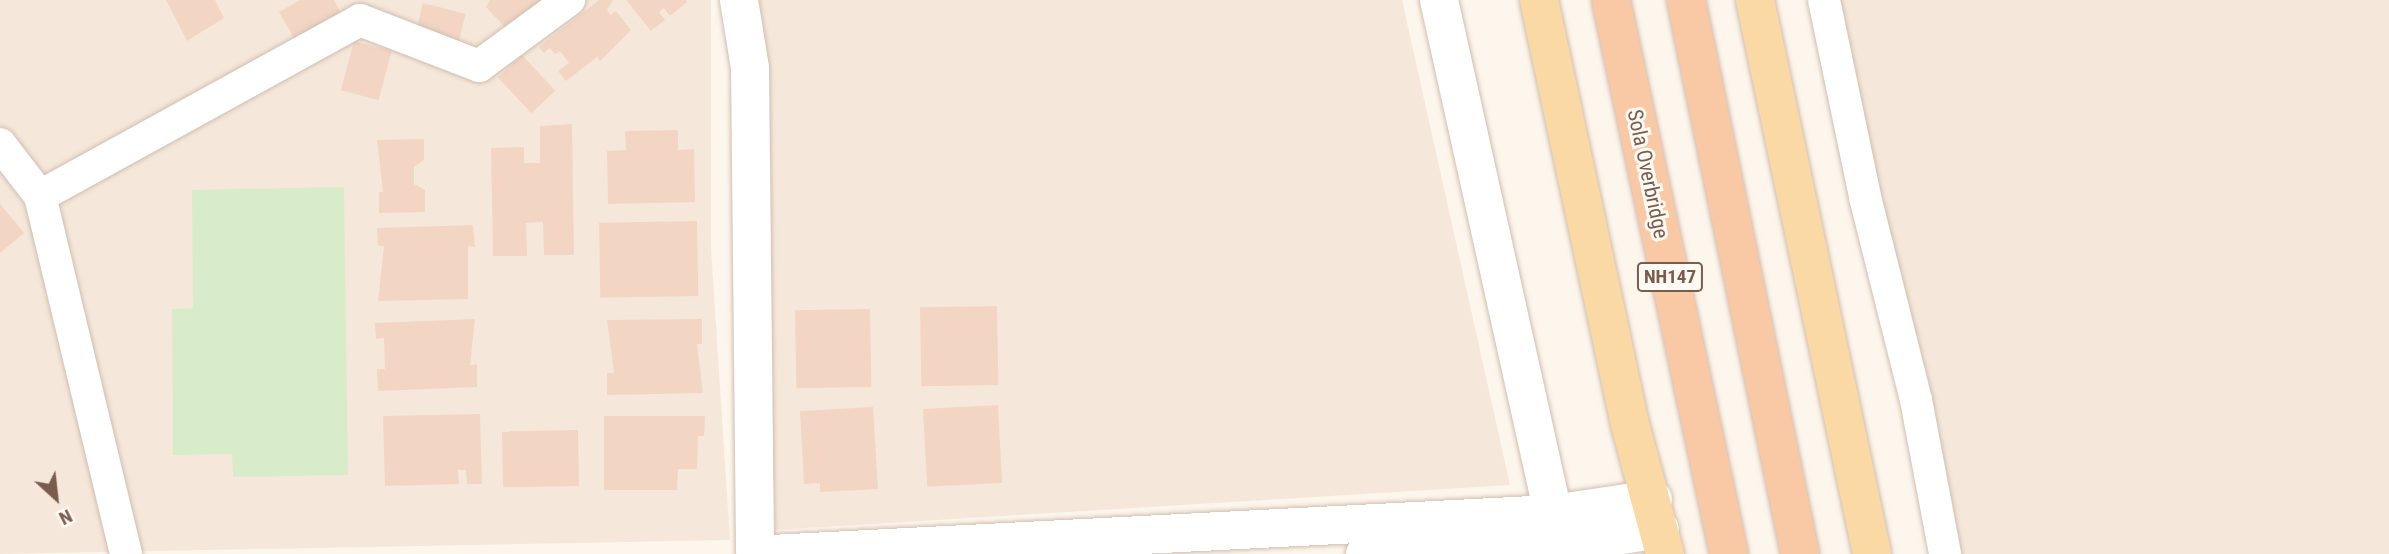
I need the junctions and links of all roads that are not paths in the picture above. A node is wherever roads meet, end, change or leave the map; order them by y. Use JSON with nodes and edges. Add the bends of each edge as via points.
{"nodes":[{"id":1,"x":569,"y":0,"type":"edge"},
{"id":2,"x":739,"y":0,"type":"edge"},
{"id":3,"x":1439,"y":0,"type":"edge"},
{"id":4,"x":1539,"y":0,"type":"edge"},
{"id":5,"x":1611,"y":0,"type":"edge"},
{"id":6,"x":1686,"y":0,"type":"edge"},
{"id":7,"x":1755,"y":0,"type":"edge"},
{"id":8,"x":1824,"y":0,"type":"edge"},
{"id":9,"x":361,"y":10,"type":"edge"},
{"id":10,"x":0,"y":144,"type":"edge"},
{"id":11,"x":40,"y":196,"type":"junction"},
{"id":12,"x":1659,"y":527,"type":"edge"},
{"id":13,"x":1558,"y":538,"type":"edge"},
{"id":14,"x":126,"y":554,"type":"edge"},
{"id":15,"x":755,"y":554,"type":"edge"},
{"id":16,"x":771,"y":554,"type":"edge"},
{"id":17,"x":1364,"y":554,"type":"edge"},
{"id":18,"x":1729,"y":554,"type":"edge"},
{"id":19,"x":1800,"y":554,"type":"edge"},
{"id":20,"x":1872,"y":554,"type":"edge"},
{"id":21,"x":1945,"y":554,"type":"edge"}],
"edges":[{"from":1,"to":9,"type":"street","via":[[479,66]]},
{"from":2,"to":15,"type":"street","via":[[750,68]]},
{"from":3,"to":13,"type":"street"},
{"from":4,"to":12,"type":"main road","via":[[1631,428]]},
{"from":5,"to":18,"type":"highway","name":"Sola Overbridge","number":"NH147"},
{"from":6,"to":19,"type":"highway"},
{"from":7,"to":20,"type":"main road"},
{"from":8,"to":21,"type":"street","via":[[1865,197],[1916,400]]},
{"from":9,"to":11,"type":"street"},
{"from":10,"to":11,"type":"street"},
{"from":11,"to":14,"type":"street"},
{"from":12,"to":13,"type":"street"},
{"from":13,"to":16,"type":"street"},
{"from":13,"to":17,"type":"street"}]}
